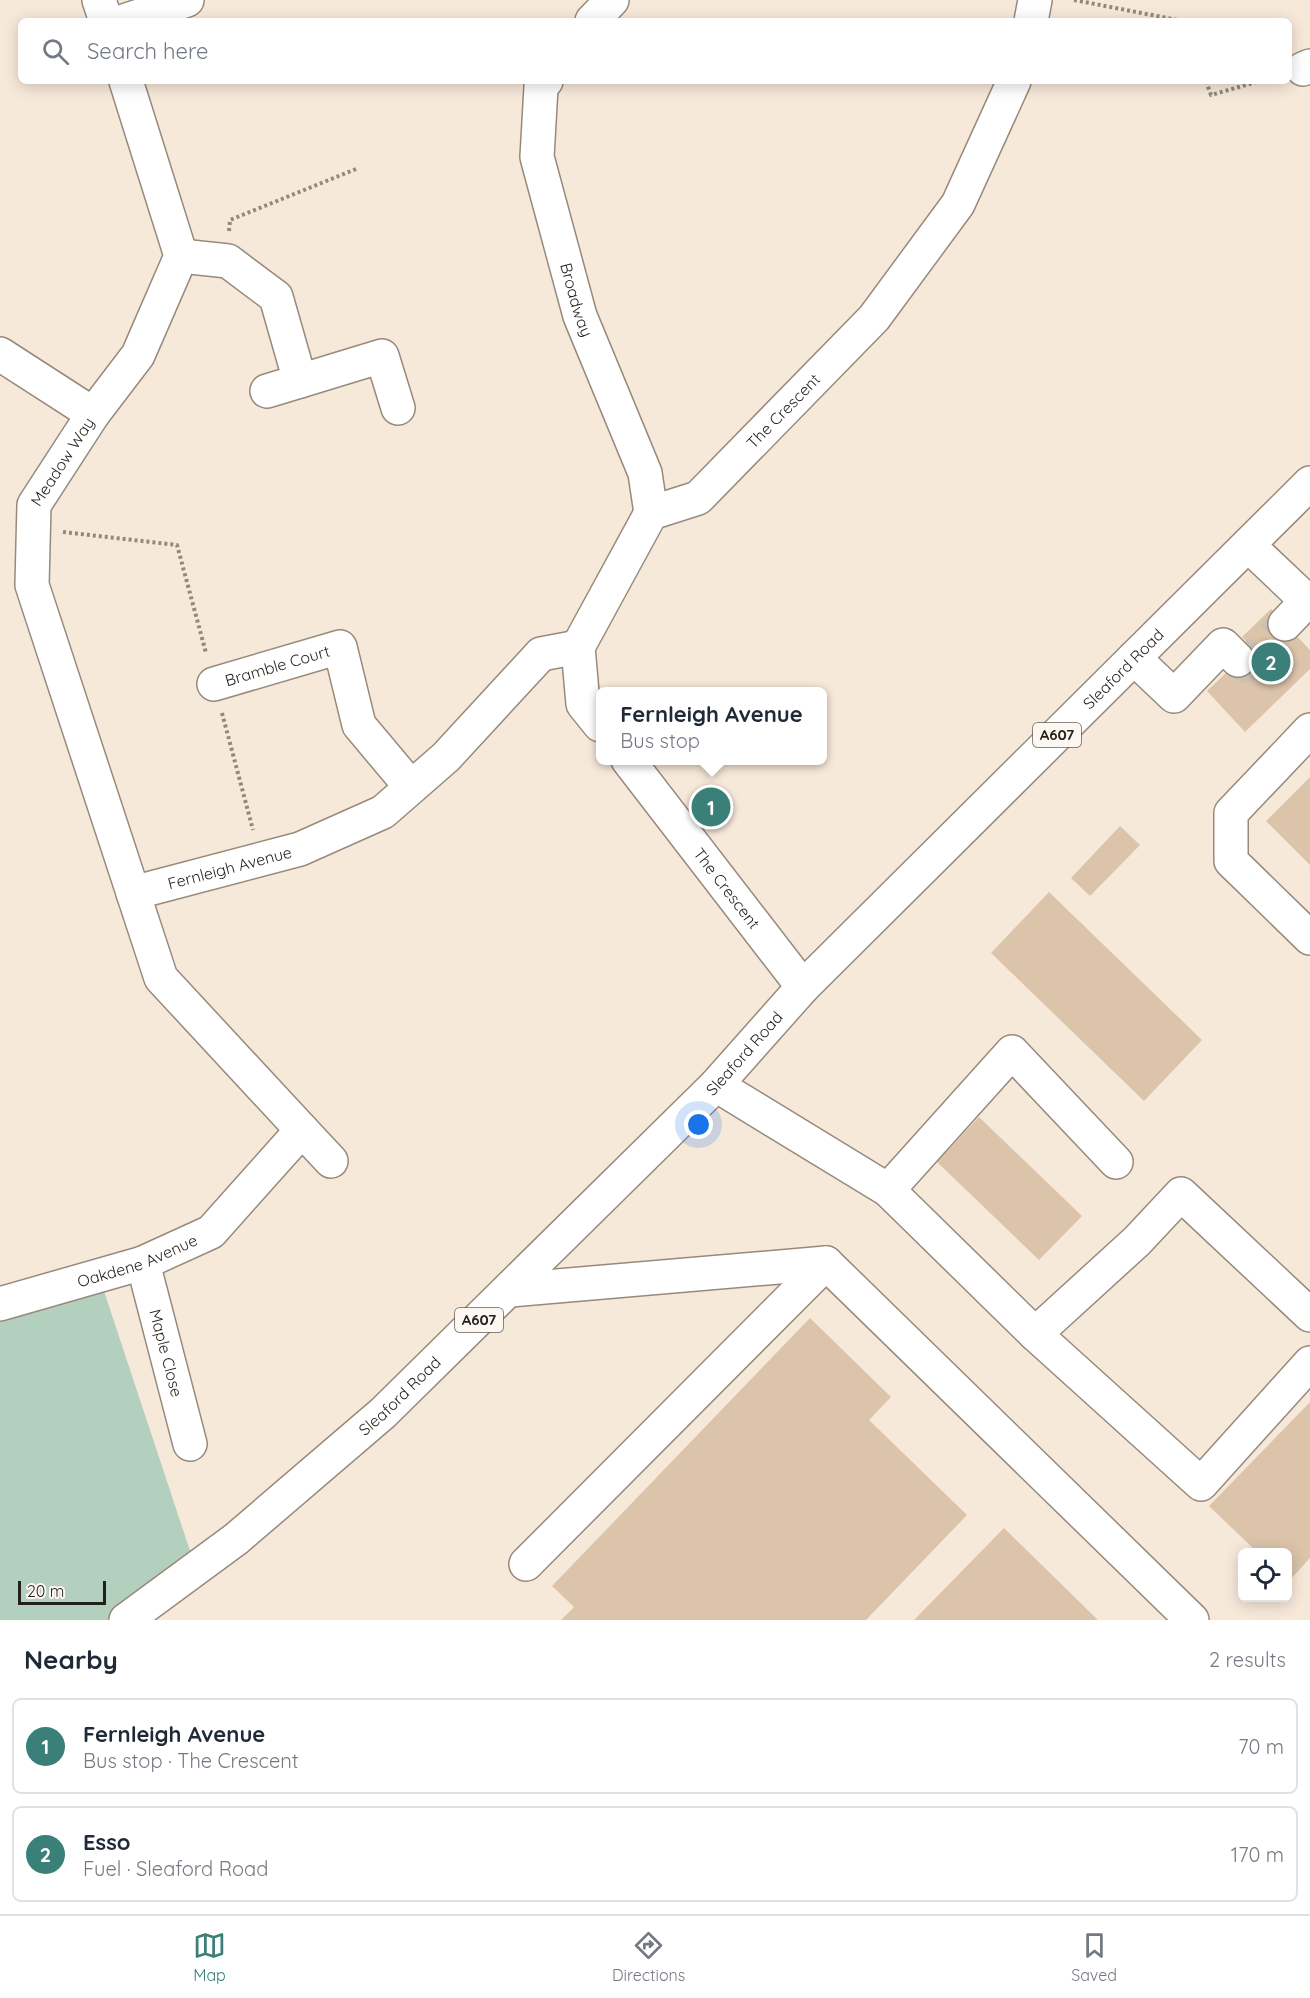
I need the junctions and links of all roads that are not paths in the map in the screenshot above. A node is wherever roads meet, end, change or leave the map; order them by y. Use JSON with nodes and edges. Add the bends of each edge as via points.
{"nodes":[{"id":1,"x":99,"y":0,"type":"edge"},
{"id":2,"x":187,"y":0,"type":"edge"},
{"id":3,"x":612,"y":0,"type":"edge"},
{"id":4,"x":1035,"y":0,"type":"edge"},
{"id":5,"x":105,"y":18,"type":"edge"},
{"id":6,"x":132,"y":18,"type":"edge"},
{"id":7,"x":595,"y":18,"type":"edge"},
{"id":8,"x":1032,"y":18,"type":"edge"},
{"id":9,"x":127,"y":84,"type":"edge"},
{"id":10,"x":544,"y":84,"type":"edge"},
{"id":11,"x":1013,"y":84,"type":"edge"},
{"id":12,"x":181,"y":256,"type":"junction"},
{"id":13,"x":0,"y":354,"type":"edge"},
{"id":14,"x":300,"y":381,"type":"junction"},
{"id":15,"x":267,"y":390,"type":"dead end"},
{"id":16,"x":399,"y":408,"type":"dead end"},
{"id":17,"x":93,"y":414,"type":"junction"},
{"id":18,"x":1309,"y":484,"type":"edge"},
{"id":19,"x":651,"y":513,"type":"junction"},
{"id":20,"x":1248,"y":545,"type":"junction"},
{"id":21,"x":1285,"y":624,"type":"tunnel mouth"},
{"id":22,"x":578,"y":647,"type":"junction"},
{"id":23,"x":1134,"y":658,"type":"junction"},
{"id":24,"x":1238,"y":660,"type":"dead end"},
{"id":25,"x":214,"y":684,"type":"road end"},
{"id":26,"x":596,"y":720,"type":"edge"},
{"id":27,"x":1310,"y":730,"type":"edge"},
{"id":28,"x":632,"y":765,"type":"edge"},
{"id":29,"x":411,"y":787,"type":"junction"},
{"id":30,"x":133,"y":893,"type":"junction"},
{"id":31,"x":1310,"y":938,"type":"edge"},
{"id":32,"x":803,"y":987,"type":"junction"},
{"id":33,"x":716,"y":1085,"type":"junction"},
{"id":34,"x":302,"y":1130,"type":"junction"},
{"id":35,"x":331,"y":1161,"type":"dead end"},
{"id":36,"x":1116,"y":1162,"type":"dead end"},
{"id":37,"x":888,"y":1190,"type":"junction"},
{"id":38,"x":143,"y":1263,"type":"junction"},
{"id":39,"x":826,"y":1263,"type":"junction"},
{"id":40,"x":510,"y":1290,"type":"junction"},
{"id":41,"x":0,"y":1304,"type":"edge"},
{"id":42,"x":1310,"y":1315,"type":"edge"},
{"id":43,"x":1035,"y":1334,"type":"junction"},
{"id":44,"x":1310,"y":1363,"type":"edge"},
{"id":45,"x":190,"y":1443,"type":"dead end"},
{"id":46,"x":526,"y":1564,"type":"dead end"},
{"id":47,"x":126,"y":1620,"type":"edge"},
{"id":48,"x":1192,"y":1620,"type":"edge"}],
"edges":[{"from":1,"to":5,"type":"street"},
{"from":2,"to":6,"type":"street"},
{"from":3,"to":7,"type":"street"},
{"from":4,"to":8,"type":"street"},
{"from":9,"to":12,"type":"street"},
{"from":10,"to":19,"type":"street","name":"Broadway","via":[[537,157],[579,316],[645,473]]},
{"from":11,"to":19,"type":"street","name":"The Crescent","via":[[958,204],[874,318],[698,498]]},
{"from":12,"to":14,"type":"street","via":[[228,261],[276,297]]},
{"from":12,"to":17,"type":"street","name":"Meadow Way","via":[[138,355]]},
{"from":13,"to":17,"type":"street"},
{"from":14,"to":15,"type":"street"},
{"from":14,"to":16,"type":"street","via":[[382,356]]},
{"from":17,"to":30,"type":"street","name":"Meadow Way","via":[[34,505],[32,585]]},
{"from":18,"to":20,"type":"street","name":"Sleaford Road","number":"A607"},
{"from":19,"to":22,"type":"street"},
{"from":20,"to":21,"type":"street","via":[[1306,601]]},
{"from":20,"to":23,"type":"street","name":"Sleaford Road","number":"A607"},
{"from":22,"to":26,"type":"street","via":[[584,704]]},
{"from":22,"to":29,"type":"street","name":"Fernleigh Avenue","via":[[541,654],[446,757]]},
{"from":23,"to":24,"type":"street","via":[[1174,696],[1223,645]]},
{"from":23,"to":32,"type":"street","name":"Sleaford Road","number":"A607"},
{"from":25,"to":29,"type":"street","name":"Bramble Court","via":[[349,637],[359,724]]},
{"from":27,"to":31,"type":"street","via":[[1231,813],[1231,861]]},
{"from":28,"to":32,"type":"street","name":"The Crescent"},
{"from":29,"to":30,"type":"street","name":"Fernleigh Avenue","via":[[383,812],[300,849]]},
{"from":30,"to":34,"type":"street","via":[[161,978]]},
{"from":32,"to":33,"type":"street","name":"Sleaford Road","number":"A607"},
{"from":33,"to":37,"type":"street"},
{"from":33,"to":40,"type":"street","name":"Sleaford Road","number":"A607"},
{"from":34,"to":35,"type":"street"},
{"from":34,"to":38,"type":"street","name":"Oakdene Avenue","via":[[211,1232]]},
{"from":36,"to":37,"type":"street","via":[[1012,1052]]},
{"from":37,"to":43,"type":"street"},
{"from":38,"to":41,"type":"street","name":"Oakdene Avenue"},
{"from":38,"to":45,"type":"street","name":"Maple Close"},
{"from":39,"to":40,"type":"street"},
{"from":39,"to":46,"type":"street"},
{"from":39,"to":48,"type":"street"},
{"from":40,"to":47,"type":"street","name":"Sleaford Road","number":"A607","via":[[383,1413],[262,1517]]},
{"from":42,"to":43,"type":"street","via":[[1181,1194],[1137,1241]]},
{"from":43,"to":44,"type":"street","via":[[1201,1484]]}]}
